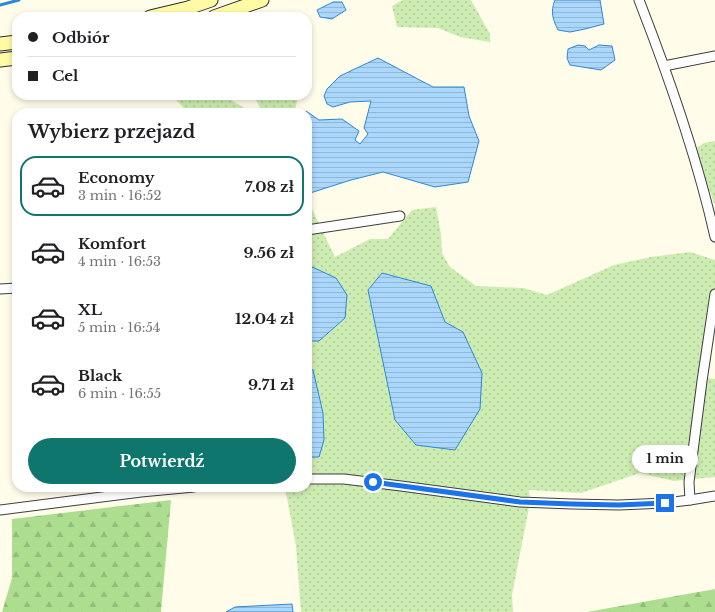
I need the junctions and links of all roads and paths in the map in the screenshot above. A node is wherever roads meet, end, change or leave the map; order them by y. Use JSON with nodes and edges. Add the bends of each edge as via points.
{"nodes":[{"id":1,"x":211,"y":0,"type":"edge"},
{"id":2,"x":262,"y":0,"type":"edge"},
{"id":3,"x":639,"y":0,"type":"edge"},
{"id":4,"x":171,"y":12,"type":"edge"},
{"id":5,"x":228,"y":12,"type":"edge"},
{"id":6,"x":12,"y":43,"type":"edge"},
{"id":7,"x":0,"y":44,"type":"edge"},
{"id":8,"x":715,"y":56,"type":"edge"},
{"id":9,"x":12,"y":59,"type":"edge"},
{"id":10,"x":0,"y":60,"type":"edge"},
{"id":11,"x":664,"y":66,"type":"junction"},
{"id":12,"x":400,"y":216,"type":"dead end"},
{"id":13,"x":312,"y":229,"type":"edge"},
{"id":14,"x":715,"y":237,"type":"edge"},
{"id":15,"x":12,"y":288,"type":"edge"},
{"id":16,"x":0,"y":289,"type":"edge"},
{"id":17,"x":715,"y":294,"type":"edge"},
{"id":18,"x":312,"y":479,"type":"edge"},
{"id":19,"x":142,"y":492,"type":"edge"},
{"id":20,"x":715,"y":496,"type":"edge"},
{"id":21,"x":690,"y":500,"type":"junction"},
{"id":22,"x":0,"y":510,"type":"edge"}],
"edges":[{"from":1,"to":4,"type":"main road"},
{"from":2,"to":5,"type":"main road"},
{"from":3,"to":11,"type":"street"},
{"from":6,"to":7,"type":"main road"},
{"from":8,"to":11,"type":"street"},
{"from":9,"to":10,"type":"main road"},
{"from":11,"to":14,"type":"street","via":[[707,201]]},
{"from":12,"to":13,"type":"street"},
{"from":15,"to":16,"type":"street"},
{"from":17,"to":21,"type":"street","via":[[689,482]]},
{"from":18,"to":21,"type":"street","via":[[344,479],[525,502],[619,505]]},
{"from":19,"to":22,"type":"street"},
{"from":20,"to":21,"type":"street"}]}
